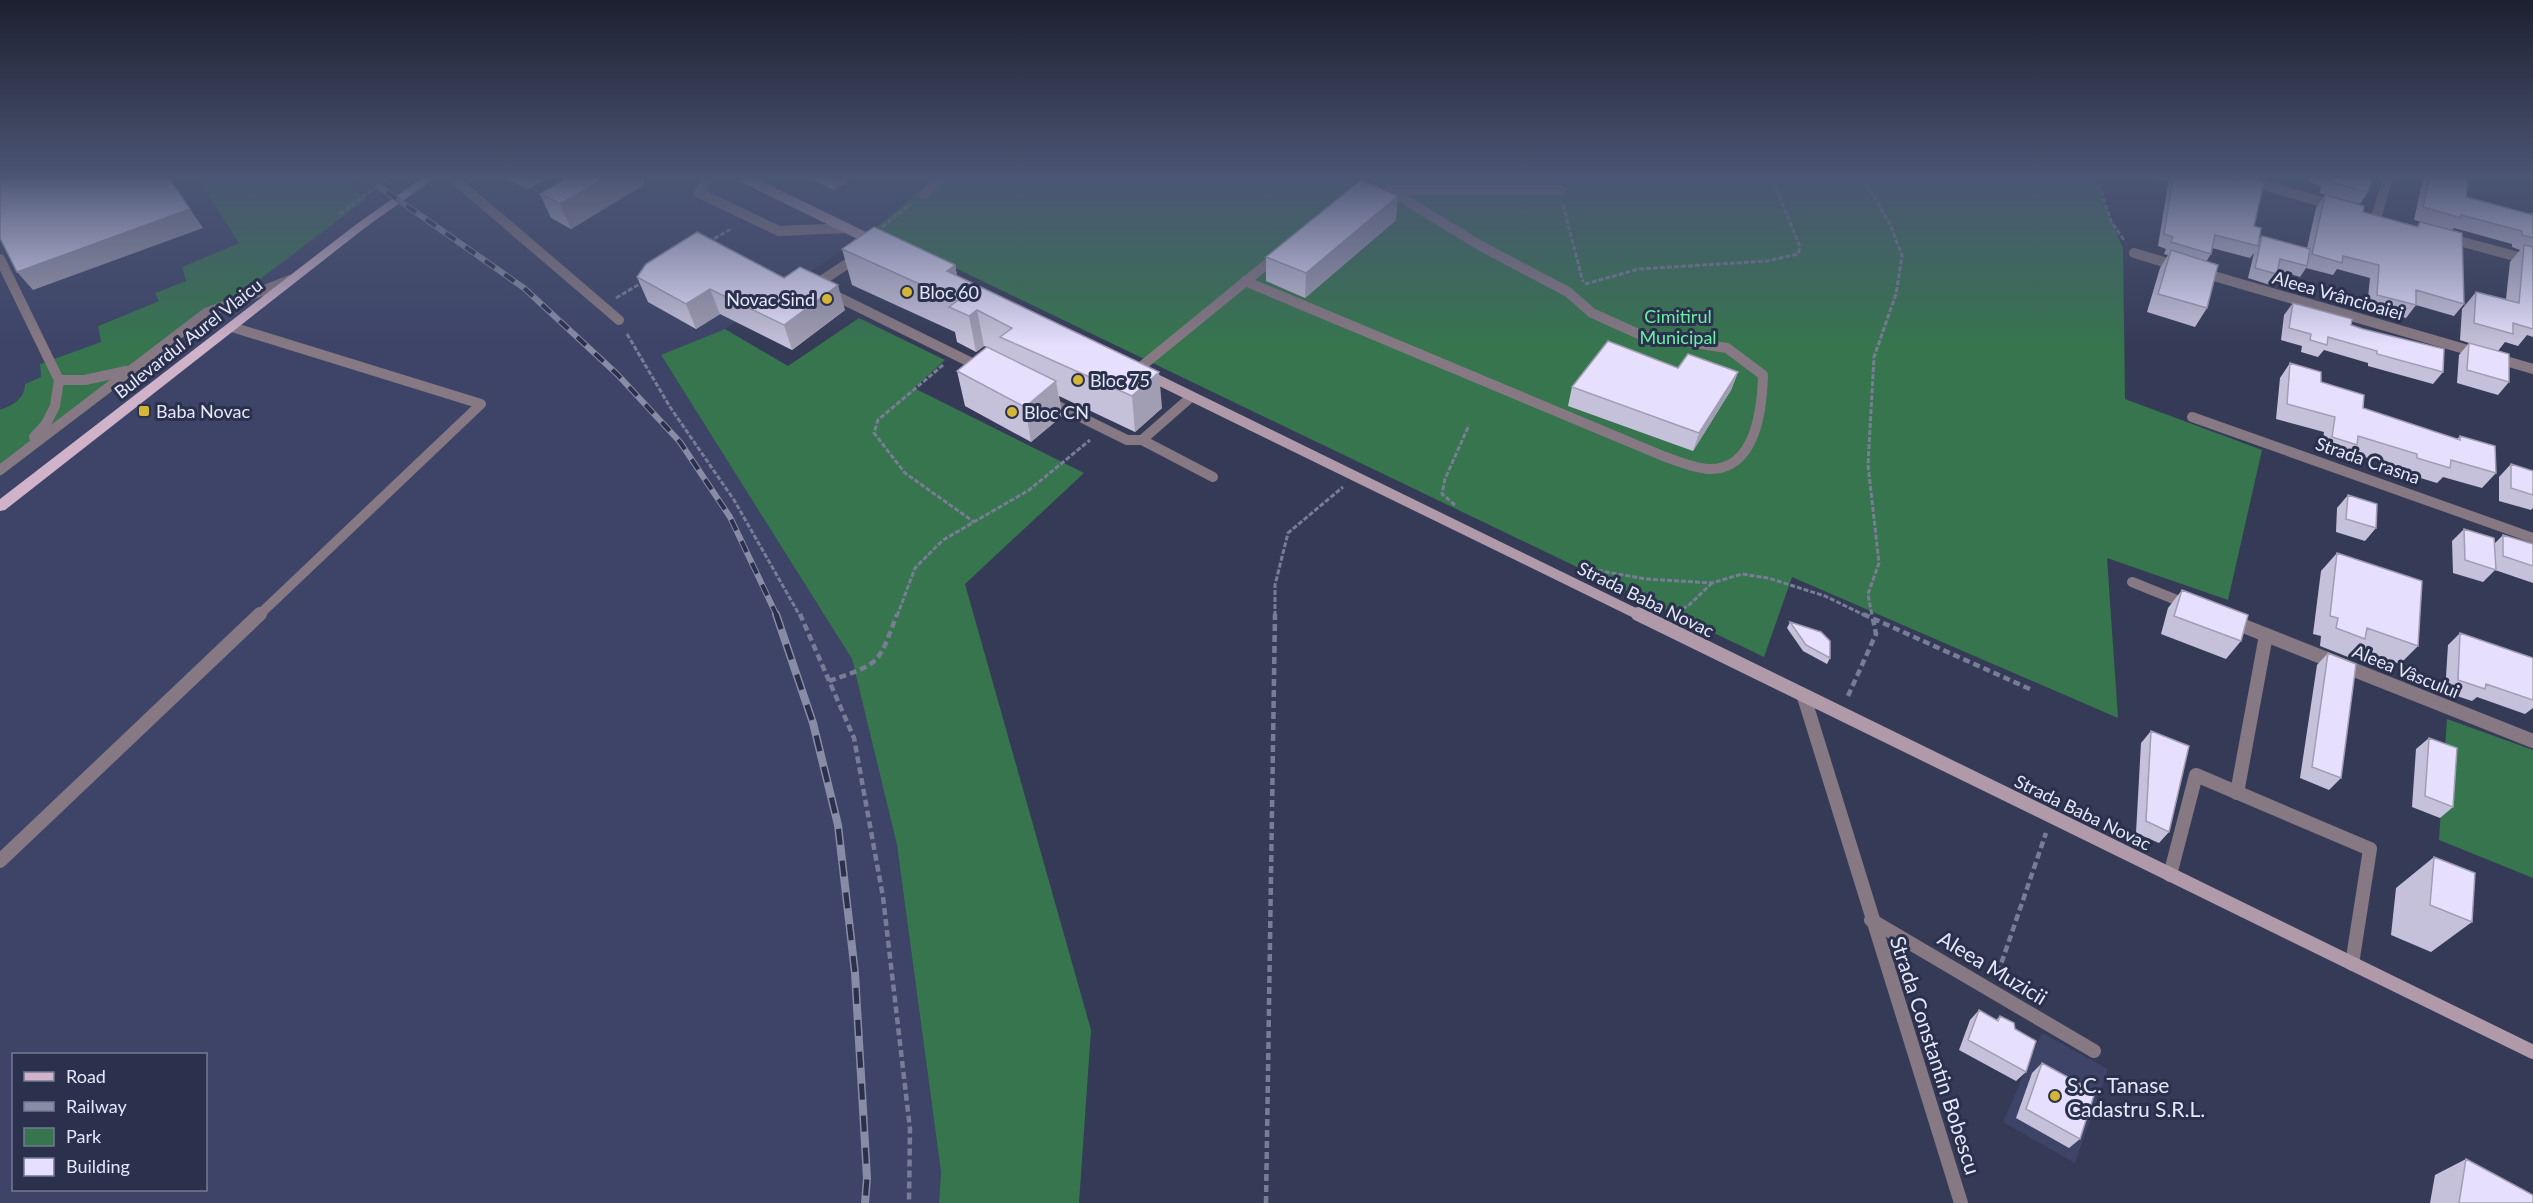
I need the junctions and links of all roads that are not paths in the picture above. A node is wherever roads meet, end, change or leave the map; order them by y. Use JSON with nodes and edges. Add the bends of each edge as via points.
{"nodes":[{"id":1,"x":352,"y":234,"type":"edge"},
{"id":2,"x":518,"y":234,"type":"edge"},
{"id":3,"x":860,"y":234,"type":"edge"},
{"id":4,"x":1463,"y":234,"type":"edge"},
{"id":5,"x":2436,"y":234,"type":"edge"},
{"id":6,"x":878,"y":243,"type":"joint"},
{"id":7,"x":1288,"y":247,"type":"edge"},
{"id":8,"x":2134,"y":253,"type":"road end"},
{"id":9,"x":0,"y":260,"type":"edge"},
{"id":10,"x":2533,"y":261,"type":"edge"},
{"id":11,"x":294,"y":279,"type":"junction"},
{"id":12,"x":1245,"y":281,"type":"junction"},
{"id":13,"x":619,"y":320,"type":"road end"},
{"id":14,"x":232,"y":327,"type":"junction"},
{"id":15,"x":1132,"y":367,"type":"joint"},
{"id":16,"x":133,"y":369,"type":"junction"},
{"id":17,"x":2533,"y":369,"type":"edge"},
{"id":18,"x":996,"y":375,"type":"edge"},
{"id":19,"x":59,"y":380,"type":"junction"},
{"id":20,"x":1039,"y":397,"type":"edge"},
{"id":21,"x":1191,"y":397,"type":"junction"},
{"id":22,"x":2192,"y":417,"type":"dead end"},
{"id":23,"x":1142,"y":440,"type":"junction"},
{"id":24,"x":13,"y":460,"type":"junction"},
{"id":25,"x":0,"y":470,"type":"edge"},
{"id":26,"x":1213,"y":477,"type":"dead end"},
{"id":27,"x":0,"y":506,"type":"edge"},
{"id":28,"x":2533,"y":537,"type":"edge"},
{"id":29,"x":2132,"y":582,"type":"dead end"},
{"id":30,"x":2199,"y":609,"type":"edge"},
{"id":31,"x":2221,"y":618,"type":"edge"},
{"id":32,"x":2266,"y":635,"type":"junction"},
{"id":33,"x":1803,"y":697,"type":"junction"},
{"id":34,"x":2533,"y":741,"type":"edge"},
{"id":35,"x":2237,"y":793,"type":"junction"},
{"id":36,"x":0,"y":861,"type":"edge"},
{"id":37,"x":2170,"y":875,"type":"junction"},
{"id":38,"x":1871,"y":920,"type":"junction"},
{"id":39,"x":2352,"y":964,"type":"junction"},
{"id":40,"x":2094,"y":1051,"type":"dead end"},
{"id":41,"x":2533,"y":1052,"type":"edge"},
{"id":42,"x":1961,"y":1203,"type":"edge"}],
"edges":[{"from":1,"to":11,"type":"main road","name":"Bulevardul Aurel Vlaicu"},
{"from":2,"to":13,"type":"street"},
{"from":3,"to":6,"type":"main road"},
{"from":4,"to":12,"type":"street","via":[[1568,292],[1592,313],[1641,335],[1727,348],[1753,365],[1763,375],[1763,397],[1757,427],[1743,453],[1722,467],[1706,468],[1663,456]]},
{"from":5,"to":10,"type":"street"},
{"from":6,"to":18,"type":"street","via":[[811,283]]},
{"from":7,"to":12,"type":"street"},
{"from":8,"to":17,"type":"street","name":"Aleea Vrâncioaiei"},
{"from":9,"to":19,"type":"street"},
{"from":11,"to":14,"type":"main road","name":"Bulevardul Aurel Vlaicu"},
{"from":11,"to":16,"type":"street","via":[[206,313]]},
{"from":12,"to":15,"type":"street"},
{"from":14,"to":27,"type":"main road","name":"Bulevardul Aurel Vlaicu"},
{"from":14,"to":36,"type":"street","via":[[481,404]]},
{"from":15,"to":21,"type":"main road","name":"Strada Baba Novac"},
{"from":16,"to":19,"type":"street","via":[[86,380]]},
{"from":16,"to":24,"type":"street"},
{"from":19,"to":24,"type":"street","via":[[55,406],[46,424]]},
{"from":20,"to":23,"type":"street","via":[[1127,440]]},
{"from":21,"to":23,"type":"street"},
{"from":21,"to":33,"type":"main road","name":"Strada Baba Novac"},
{"from":22,"to":28,"type":"street","name":"Strada Crasna"},
{"from":23,"to":26,"type":"street"},
{"from":24,"to":25,"type":"street"},
{"from":29,"to":30,"type":"street"},
{"from":31,"to":32,"type":"street","name":"Aleea Vâscului"},
{"from":32,"to":34,"type":"street","name":"Aleea Vâscului"},
{"from":32,"to":35,"type":"street"},
{"from":33,"to":37,"type":"main road","name":"Strada Baba Novac"},
{"from":33,"to":38,"type":"street","name":"Strada Constantin Bobescu"},
{"from":35,"to":37,"type":"street","via":[[2196,775]]},
{"from":35,"to":39,"type":"street","via":[[2370,849]]},
{"from":37,"to":39,"type":"main road","name":"Strada Baba Novac"},
{"from":38,"to":40,"type":"street","name":"Aleea Muzicii"},
{"from":38,"to":42,"type":"street","name":"Strada Constantin Bobescu"},
{"from":39,"to":41,"type":"main road","name":"Strada Baba Novac"}]}
